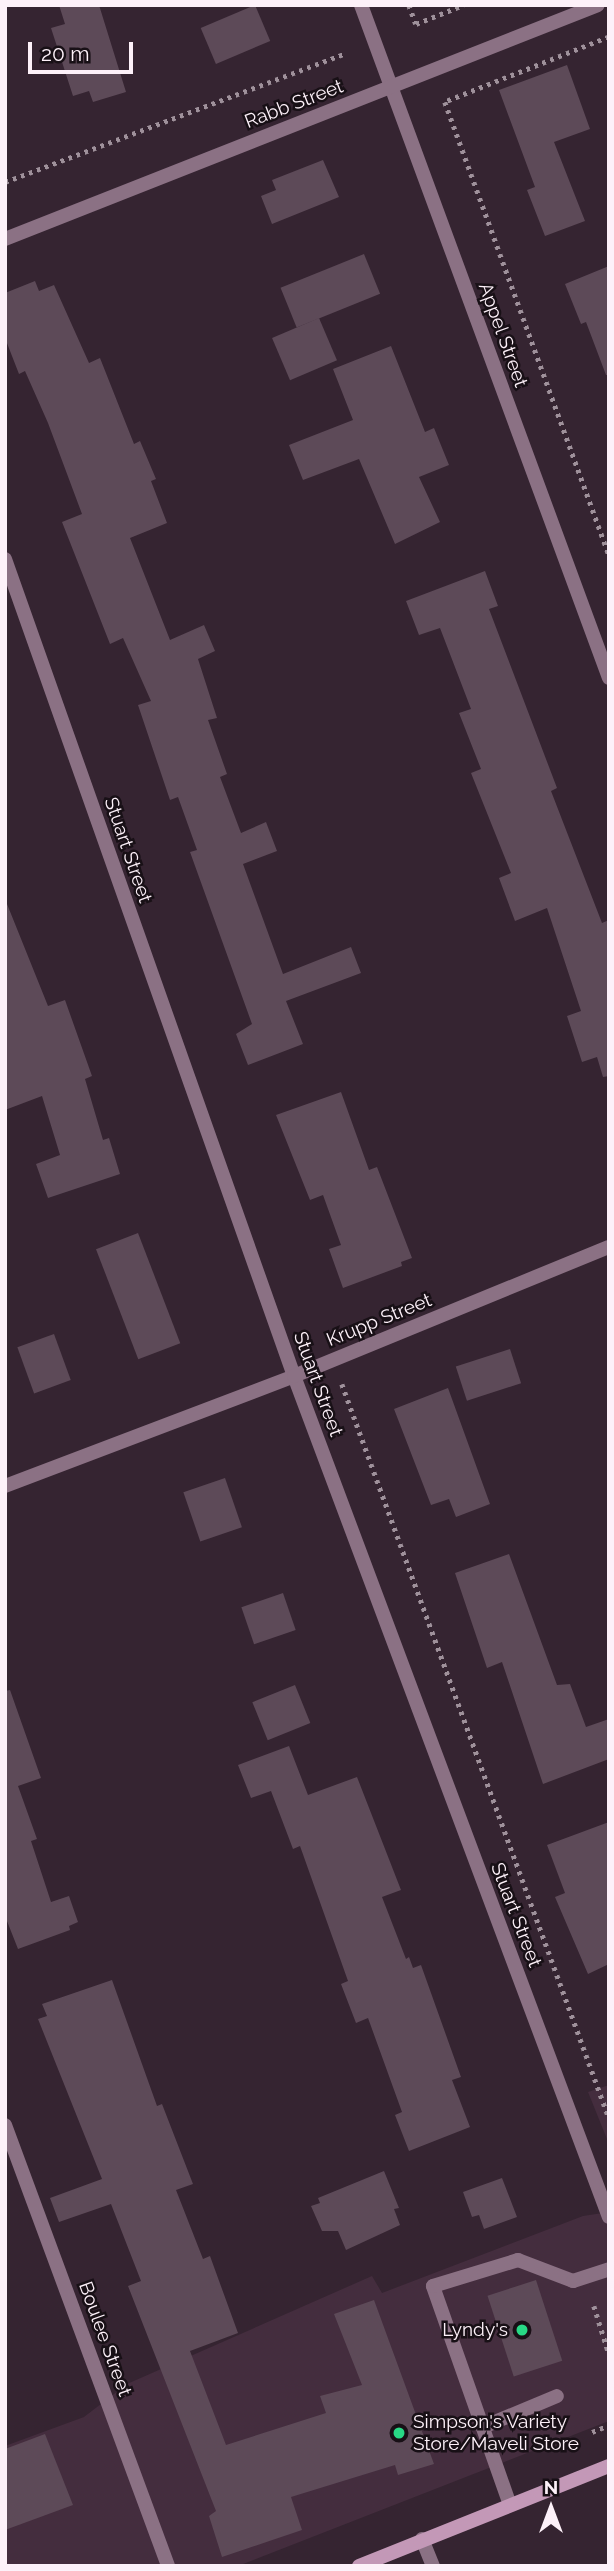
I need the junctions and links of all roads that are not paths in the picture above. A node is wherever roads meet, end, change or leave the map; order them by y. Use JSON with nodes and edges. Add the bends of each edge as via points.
{"nodes":[{"id":1,"x":361,"y":5,"type":"edge"},
{"id":2,"x":598,"y":5,"type":"edge"},
{"id":3,"x":391,"y":86,"type":"junction"},
{"id":4,"x":5,"y":239,"type":"edge"},
{"id":5,"x":5,"y":559,"type":"edge"},
{"id":6,"x":609,"y":678,"type":"edge"},
{"id":7,"x":609,"y":1247,"type":"edge"},
{"id":8,"x":294,"y":1376,"type":"junction"},
{"id":9,"x":5,"y":1486,"type":"edge"},
{"id":10,"x":5,"y":2125,"type":"edge"},
{"id":11,"x":609,"y":2217,"type":"edge"},
{"id":12,"x":609,"y":2269,"type":"edge"},
{"id":13,"x":557,"y":2396,"type":"dead end"},
{"id":14,"x":483,"y":2427,"type":"junction"},
{"id":15,"x":609,"y":2466,"type":"edge"},
{"id":16,"x":510,"y":2505,"type":"junction"},
{"id":17,"x":422,"y":2539,"type":"junction"},
{"id":18,"x":168,"y":2566,"type":"edge"},
{"id":19,"x":359,"y":2566,"type":"edge"},
{"id":20,"x":433,"y":2566,"type":"edge"}],
"edges":[{"from":1,"to":3,"type":"street","name":"Appel Street"},
{"from":2,"to":3,"type":"street","name":"Rabb Street"},
{"from":3,"to":4,"type":"street","name":"Rabb Street"},
{"from":3,"to":6,"type":"street","name":"Appel Street"},
{"from":5,"to":8,"type":"street","name":"Stuart Street"},
{"from":7,"to":8,"type":"street","name":"Krupp Street"},
{"from":8,"to":9,"type":"street","name":"Krupp Street"},
{"from":8,"to":11,"type":"street","name":"Stuart Street"},
{"from":10,"to":18,"type":"street","name":"Boulee Street"},
{"from":12,"to":14,"type":"street","via":[[573,2281],[518,2260],[433,2286]]},
{"from":13,"to":14,"type":"street"},
{"from":14,"to":16,"type":"street"},
{"from":15,"to":16,"type":"main road"},
{"from":16,"to":17,"type":"main road"},
{"from":17,"to":19,"type":"main road"},
{"from":17,"to":20,"type":"street"}]}
